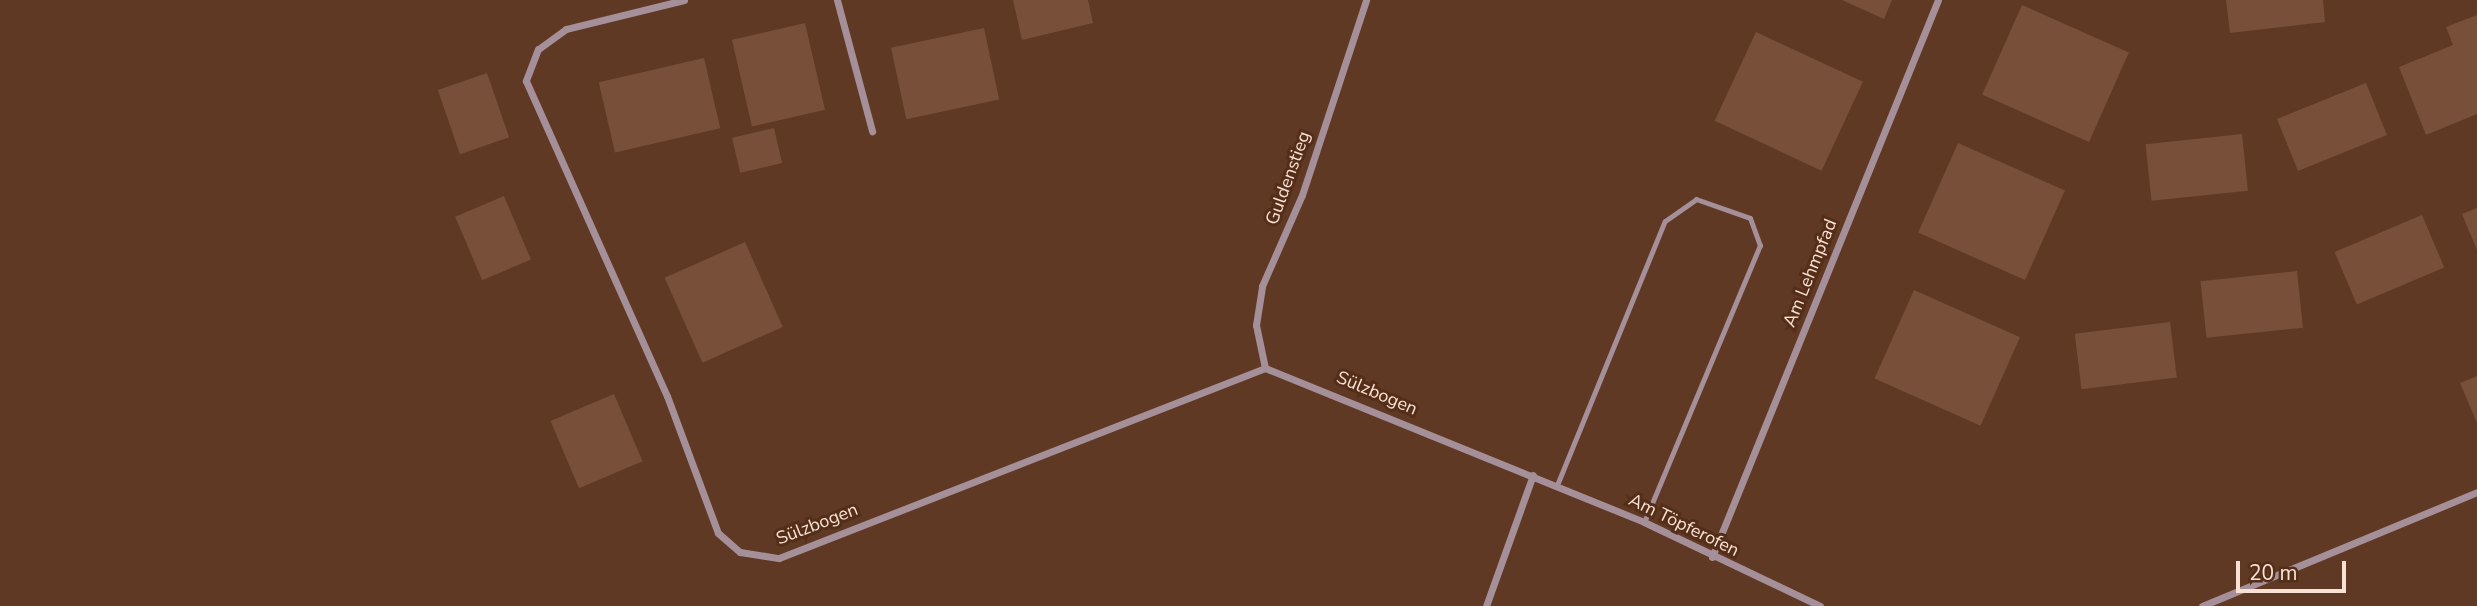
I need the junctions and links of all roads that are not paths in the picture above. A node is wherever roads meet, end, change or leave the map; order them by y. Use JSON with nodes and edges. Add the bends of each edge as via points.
{"nodes":[{"id":1,"x":684,"y":0,"type":"edge"},
{"id":2,"x":837,"y":0,"type":"edge"},
{"id":3,"x":1366,"y":0,"type":"edge"},
{"id":4,"x":1938,"y":0,"type":"edge"},
{"id":5,"x":872,"y":131,"type":"dead end"},
{"id":6,"x":1265,"y":368,"type":"junction"},
{"id":7,"x":1486,"y":456,"type":"joint"},
{"id":8,"x":1533,"y":475,"type":"junction"},
{"id":9,"x":1557,"y":485,"type":"junction"},
{"id":10,"x":2477,"y":492,"type":"edge"},
{"id":11,"x":1644,"y":522,"type":"junction"},
{"id":12,"x":1712,"y":557,"type":"junction"},
{"id":13,"x":1486,"y":606,"type":"edge"},
{"id":14,"x":1819,"y":606,"type":"edge"},
{"id":15,"x":2202,"y":606,"type":"edge"}],
"edges":[{"from":1,"to":6,"type":"street","name":"Sülzbogen","via":[[566,29],[538,49],[526,81],[667,396],[718,533],[740,552],[779,558]]},
{"from":2,"to":5,"type":"street"},
{"from":3,"to":6,"type":"street","name":"Guldenstieg","via":[[1302,195],[1262,286],[1255,325]]},
{"from":4,"to":12,"type":"street","name":"Am Lehmpfad"},
{"from":6,"to":7,"type":"street","name":"Sülzbogen"},
{"from":7,"to":8,"type":"street","name":"Am Töpferofen"},
{"from":8,"to":9,"type":"street","name":"Am Töpferofen"},
{"from":8,"to":13,"type":"street"},
{"from":9,"to":11,"type":"street","name":"Am Töpferofen"},
{"from":9,"to":11,"type":"lane","via":[[1665,221],[1696,199],[1750,218],[1760,245]]},
{"from":10,"to":15,"type":"street"},
{"from":11,"to":12,"type":"street","name":"Am Töpferofen"},
{"from":12,"to":14,"type":"street","name":"Am Töpferofen"}]}
